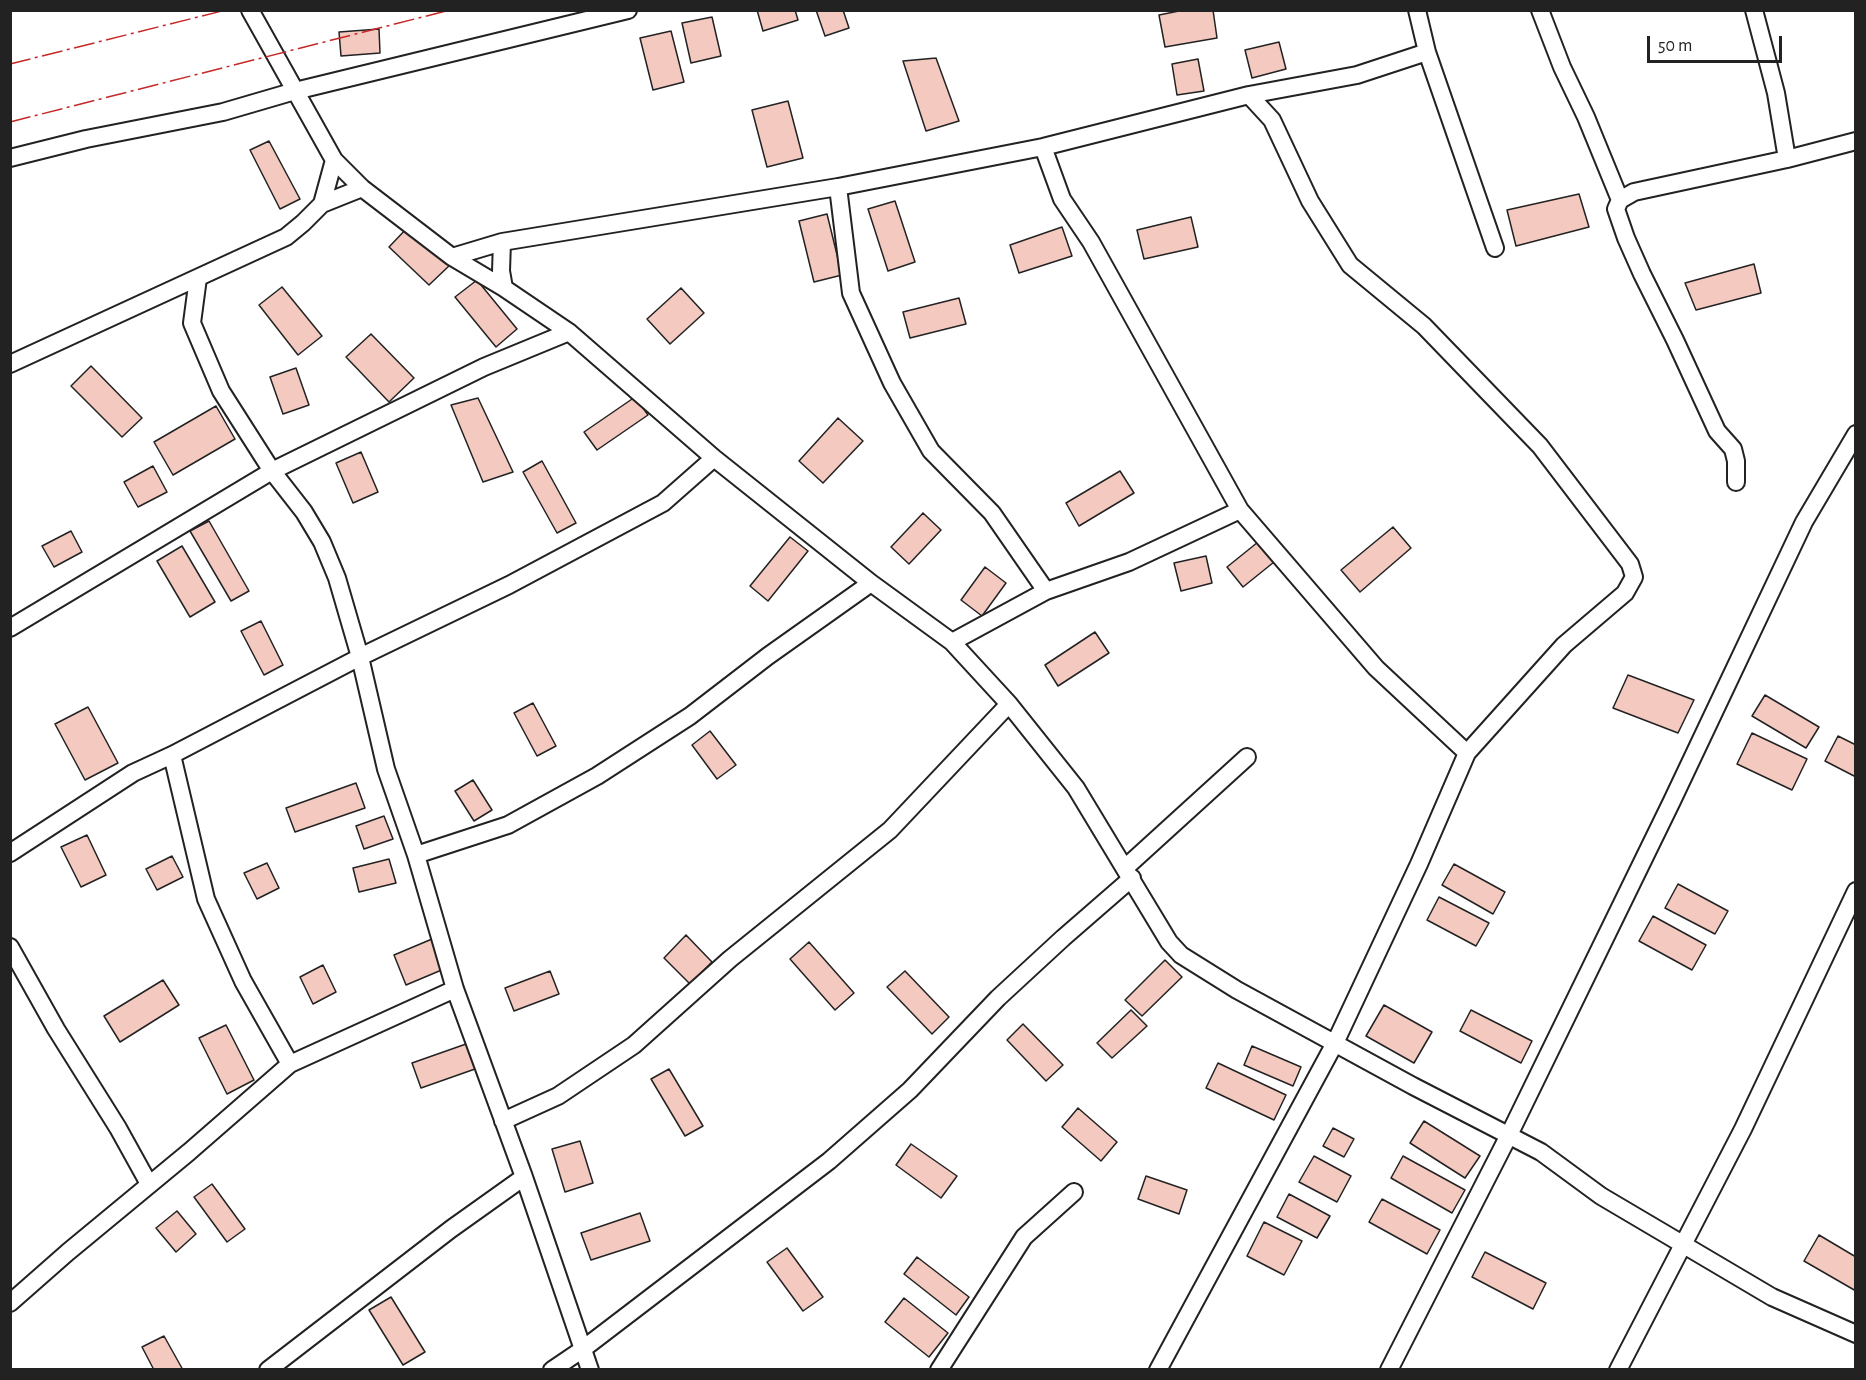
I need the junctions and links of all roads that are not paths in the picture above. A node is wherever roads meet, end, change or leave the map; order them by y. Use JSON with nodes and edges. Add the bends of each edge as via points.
{"nodes":[{"id":1,"x":628,"y":10,"type":"edge"},
{"id":2,"x":1416,"y":10,"type":"edge"},
{"id":3,"x":1540,"y":10,"type":"edge"},
{"id":4,"x":1754,"y":10,"type":"edge"},
{"id":5,"x":254,"y":12,"type":"edge"},
{"id":6,"x":1427,"y":52,"type":"junction"},
{"id":7,"x":295,"y":91,"type":"junction"},
{"id":8,"x":1278,"y":91,"type":"junction"},
{"id":9,"x":1249,"y":95,"type":"junction"},
{"id":10,"x":1272,"y":120,"type":"junction"},
{"id":11,"x":1856,"y":141,"type":"edge"},
{"id":12,"x":1043,"y":147,"type":"junction"},
{"id":13,"x":10,"y":158,"type":"edge"},
{"id":14,"x":1787,"y":159,"type":"junction"},
{"id":15,"x":334,"y":160,"type":"junction"},
{"id":16,"x":838,"y":187,"type":"junction"},
{"id":17,"x":362,"y":188,"type":"junction"},
{"id":18,"x":1620,"y":201,"type":"junction"},
{"id":19,"x":322,"y":204,"type":"junction"},
{"id":20,"x":502,"y":242,"type":"junction"},
{"id":21,"x":1495,"y":248,"type":"dead end"},
{"id":22,"x":452,"y":257,"type":"junction"},
{"id":23,"x":198,"y":278,"type":"junction"},
{"id":24,"x":504,"y":288,"type":"junction"},
{"id":25,"x":569,"y":332,"type":"junction"},
{"id":26,"x":10,"y":364,"type":"edge"},
{"id":27,"x":1856,"y":434,"type":"edge"},
{"id":28,"x":714,"y":458,"type":"junction"},
{"id":29,"x":272,"y":471,"type":"junction"},
{"id":30,"x":1736,"y":482,"type":"dead end"},
{"id":31,"x":1240,"y":510,"type":"junction"},
{"id":32,"x":872,"y":583,"type":"junction"},
{"id":33,"x":1046,"y":591,"type":"junction"},
{"id":34,"x":10,"y":628,"type":"edge"},
{"id":35,"x":952,"y":642,"type":"junction"},
{"id":36,"x":360,"y":657,"type":"junction"},
{"id":37,"x":1009,"y":704,"type":"junction"},
{"id":38,"x":1467,"y":753,"type":"junction"},
{"id":39,"x":172,"y":754,"type":"junction"},
{"id":40,"x":1247,"y":757,"type":"dead end"},
{"id":41,"x":10,"y":853,"type":"edge"},
{"id":42,"x":416,"y":855,"type":"junction"},
{"id":43,"x":1129,"y":873,"type":"junction"},
{"id":44,"x":1856,"y":891,"type":"edge"},
{"id":45,"x":10,"y":948,"type":"edge"},
{"id":46,"x":455,"y":988,"type":"junction"},
{"id":47,"x":1335,"y":1043,"type":"junction"},
{"id":48,"x":291,"y":1064,"type":"junction"},
{"id":49,"x":503,"y":1120,"type":"junction"},
{"id":50,"x":1509,"y":1135,"type":"junction"},
{"id":51,"x":524,"y":1177,"type":"junction"},
{"id":52,"x":149,"y":1184,"type":"junction"},
{"id":53,"x":1074,"y":1192,"type":"dead end"},
{"id":54,"x":1683,"y":1245,"type":"junction"},
{"id":55,"x":10,"y":1303,"type":"edge"},
{"id":56,"x":1856,"y":1334,"type":"edge"},
{"id":57,"x":583,"y":1349,"type":"junction"},
{"id":58,"x":268,"y":1370,"type":"edge"},
{"id":59,"x":552,"y":1370,"type":"edge"},
{"id":60,"x":590,"y":1370,"type":"edge"},
{"id":61,"x":939,"y":1370,"type":"edge"},
{"id":62,"x":1158,"y":1370,"type":"edge"},
{"id":63,"x":1389,"y":1370,"type":"edge"},
{"id":64,"x":1618,"y":1370,"type":"edge"}],
"edges":[{"from":1,"to":7,"type":"street"},
{"from":2,"to":6,"type":"street"},
{"from":3,"to":18,"type":"street"},
{"from":4,"to":14,"type":"street","via":[[1776,93]]},
{"from":5,"to":7,"type":"street"},
{"from":6,"to":8,"type":"street","via":[[1357,75]]},
{"from":6,"to":21,"type":"street"},
{"from":7,"to":13,"type":"street","via":[[223,112]]},
{"from":7,"to":15,"type":"street"},
{"from":8,"to":9,"type":"street"},
{"from":8,"to":10,"type":"street"},
{"from":9,"to":10,"type":"street"},
{"from":9,"to":12,"type":"street"},
{"from":10,"to":38,"type":"street","via":[[1310,201],[1350,265],[1424,326],[1540,446],[1630,564],[1634,578],[1625,593],[1564,645]]},
{"from":11,"to":14,"type":"street"},
{"from":12,"to":16,"type":"street"},
{"from":12,"to":31,"type":"street","via":[[1062,199],[1091,242]]},
{"from":14,"to":18,"type":"street","via":[[1634,192]]},
{"from":15,"to":17,"type":"street"},
{"from":15,"to":19,"type":"street"},
{"from":16,"to":20,"type":"street"},
{"from":16,"to":33,"type":"street","via":[[851,293],[892,383],[931,451],[992,513]]},
{"from":17,"to":19,"type":"street"},
{"from":17,"to":22,"type":"street"},
{"from":18,"to":30,"type":"street","via":[[1616,210],[1642,274],[1717,431],[1733,449]]},
{"from":19,"to":23,"type":"street","via":[[286,237]]},
{"from":20,"to":22,"type":"street"},
{"from":20,"to":24,"type":"street"},
{"from":22,"to":24,"type":"street"},
{"from":23,"to":26,"type":"street"},
{"from":23,"to":29,"type":"street","via":[[192,323],[221,391]]},
{"from":24,"to":25,"type":"street"},
{"from":25,"to":28,"type":"street"},
{"from":25,"to":29,"type":"street","via":[[484,367]]},
{"from":27,"to":50,"type":"street","via":[[1804,522]]},
{"from":28,"to":32,"type":"street"},
{"from":28,"to":36,"type":"street","via":[[663,503],[509,585]]},
{"from":29,"to":34,"type":"street"},
{"from":29,"to":36,"type":"street","via":[[322,542]]},
{"from":31,"to":33,"type":"street","via":[[1129,562]]},
{"from":31,"to":38,"type":"street","via":[[1376,668]]},
{"from":32,"to":35,"type":"street"},
{"from":32,"to":42,"type":"street","via":[[690,716],[597,776],[508,825]]},
{"from":33,"to":35,"type":"street"},
{"from":35,"to":37,"type":"street"},
{"from":36,"to":39,"type":"street"},
{"from":36,"to":42,"type":"street","via":[[386,769]]},
{"from":37,"to":43,"type":"street","via":[[1076,788]]},
{"from":37,"to":49,"type":"street","via":[[890,830],[730,959],[634,1045],[558,1096]]},
{"from":38,"to":47,"type":"street"},
{"from":39,"to":41,"type":"street","via":[[133,773]]},
{"from":39,"to":48,"type":"street","via":[[206,899],[243,981]]},
{"from":40,"to":43,"type":"street"},
{"from":42,"to":46,"type":"street"},
{"from":43,"to":47,"type":"street","via":[[1169,942],[1181,955]]},
{"from":43,"to":57,"type":"street","via":[[998,998],[910,1090],[829,1161]]},
{"from":44,"to":54,"type":"street","via":[[1743,1130]]},
{"from":45,"to":52,"type":"street"},
{"from":46,"to":48,"type":"street"},
{"from":46,"to":49,"type":"street"},
{"from":47,"to":50,"type":"street"},
{"from":47,"to":62,"type":"street"},
{"from":48,"to":52,"type":"street"},
{"from":49,"to":51,"type":"street"},
{"from":50,"to":54,"type":"street"},
{"from":50,"to":63,"type":"street"},
{"from":51,"to":57,"type":"street"},
{"from":51,"to":58,"type":"street"},
{"from":52,"to":55,"type":"street"},
{"from":53,"to":61,"type":"street","via":[[1024,1238]]},
{"from":54,"to":56,"type":"street","via":[[1772,1297]]},
{"from":54,"to":64,"type":"street"},
{"from":57,"to":59,"type":"street"},
{"from":57,"to":60,"type":"street"}]}
